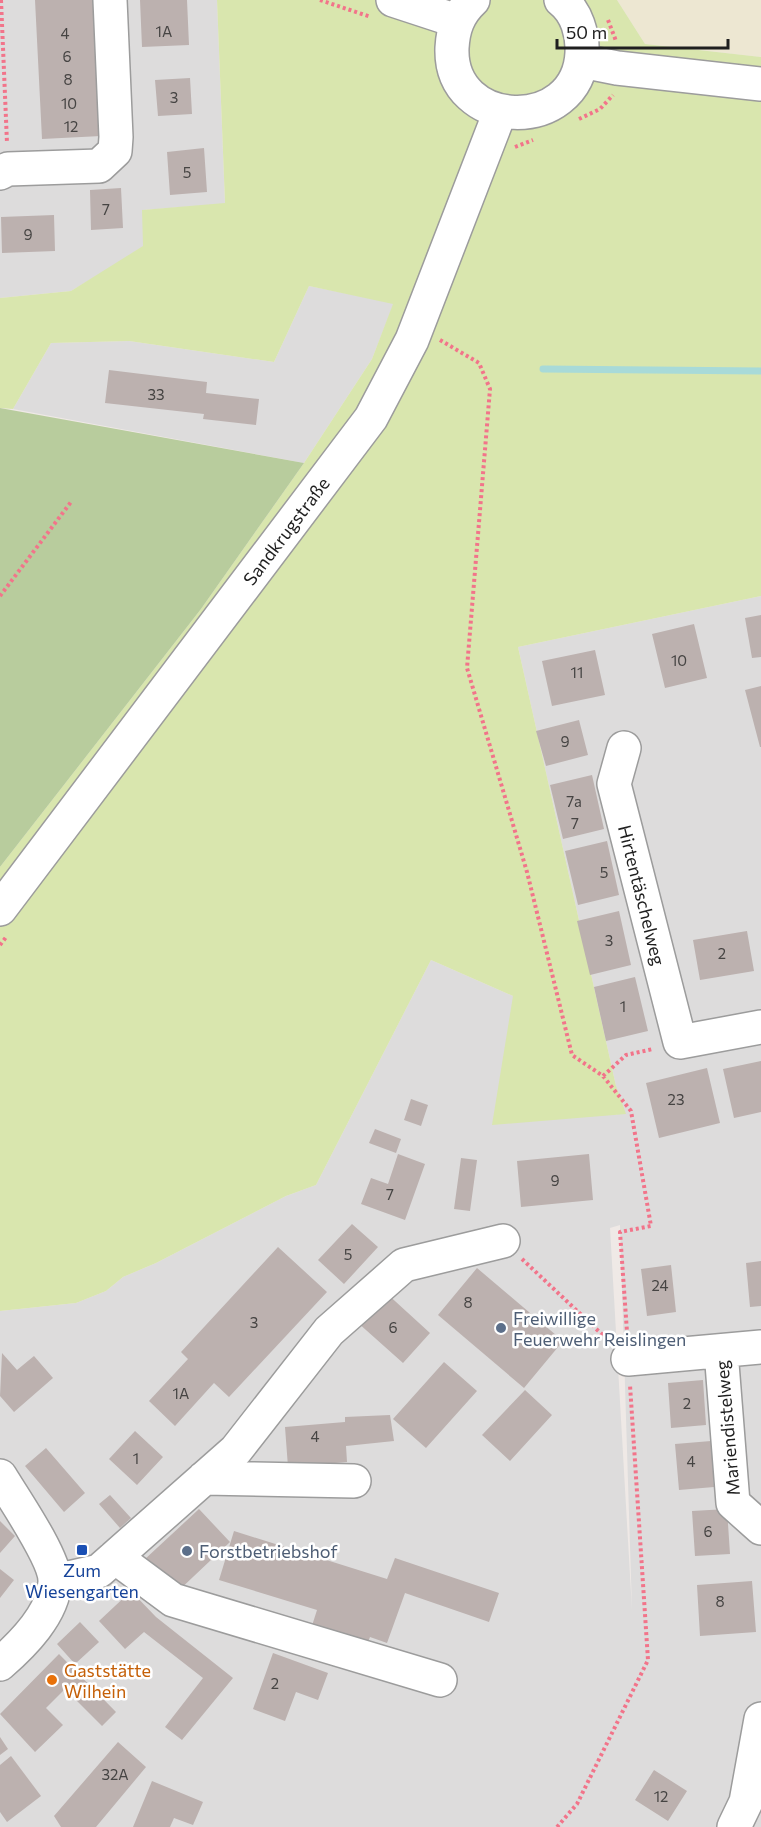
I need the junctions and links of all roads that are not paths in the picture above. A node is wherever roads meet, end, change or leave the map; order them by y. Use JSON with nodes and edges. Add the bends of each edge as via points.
{"nodes":[{"id":1,"x":110,"y":0,"type":"edge"},
{"id":2,"x":393,"y":0,"type":"edge"},
{"id":3,"x":561,"y":0,"type":"edge"},
{"id":4,"x":465,"y":10,"type":"edge"},
{"id":5,"x":582,"y":62,"type":"junction"},
{"id":6,"x":761,"y":84,"type":"edge"},
{"id":7,"x":500,"y":112,"type":"junction"},
{"id":8,"x":4,"y":171,"type":"edge"},
{"id":9,"x":624,"y":748,"type":"dead end"},
{"id":10,"x":0,"y":909,"type":"edge"},
{"id":11,"x":761,"y":1027,"type":"edge"},
{"id":12,"x":503,"y":1241,"type":"road end"},
{"id":13,"x":761,"y":1347,"type":"edge"},
{"id":14,"x":721,"y":1351,"type":"junction"},
{"id":15,"x":628,"y":1359,"type":"road end"},
{"id":16,"x":0,"y":1476,"type":"edge"},
{"id":17,"x":204,"y":1478,"type":"junction"},
{"id":18,"x":354,"y":1481,"type":"dead end"},
{"id":19,"x":761,"y":1528,"type":"edge"},
{"id":20,"x":115,"y":1557,"type":"junction"},
{"id":21,"x":55,"y":1581,"type":"junction"},
{"id":22,"x":0,"y":1664,"type":"edge"},
{"id":23,"x":440,"y":1680,"type":"dead end"},
{"id":24,"x":761,"y":1719,"type":"edge"},
{"id":25,"x":734,"y":1827,"type":"edge"}],
"edges":[{"from":1,"to":8,"type":"street","via":[[117,137],[114,151],[99,166]]},
{"from":2,"to":4,"type":"street"},
{"from":3,"to":5,"type":"street","via":[[576,19],[582,40]]},
{"from":4,"to":7,"type":"street","via":[[453,32],[452,59],[459,80],[473,98]]},
{"from":5,"to":6,"type":"street"},
{"from":5,"to":7,"type":"street","via":[[572,83],[556,101],[536,111]]},
{"from":7,"to":10,"type":"street","name":"Sandkrugstraße","via":[[412,340],[371,418]]},
{"from":9,"to":11,"type":"street","name":"Hirtentäschelweg","via":[[614,784],[680,1042]]},
{"from":12,"to":17,"type":"street","via":[[404,1265],[329,1331],[236,1450]]},
{"from":13,"to":14,"type":"street"},
{"from":14,"to":15,"type":"street"},
{"from":14,"to":19,"type":"street","name":"Mariendistelweg","via":[[733,1503]]},
{"from":16,"to":21,"type":"street","via":[[31,1526]]},
{"from":17,"to":18,"type":"street"},
{"from":17,"to":20,"type":"street"},
{"from":20,"to":21,"type":"street","via":[[99,1571]]},
{"from":20,"to":23,"type":"street","via":[[172,1600]]},
{"from":21,"to":22,"type":"street","via":[[43,1618]]},
{"from":24,"to":25,"type":"street","via":[[746,1802]]}]}
